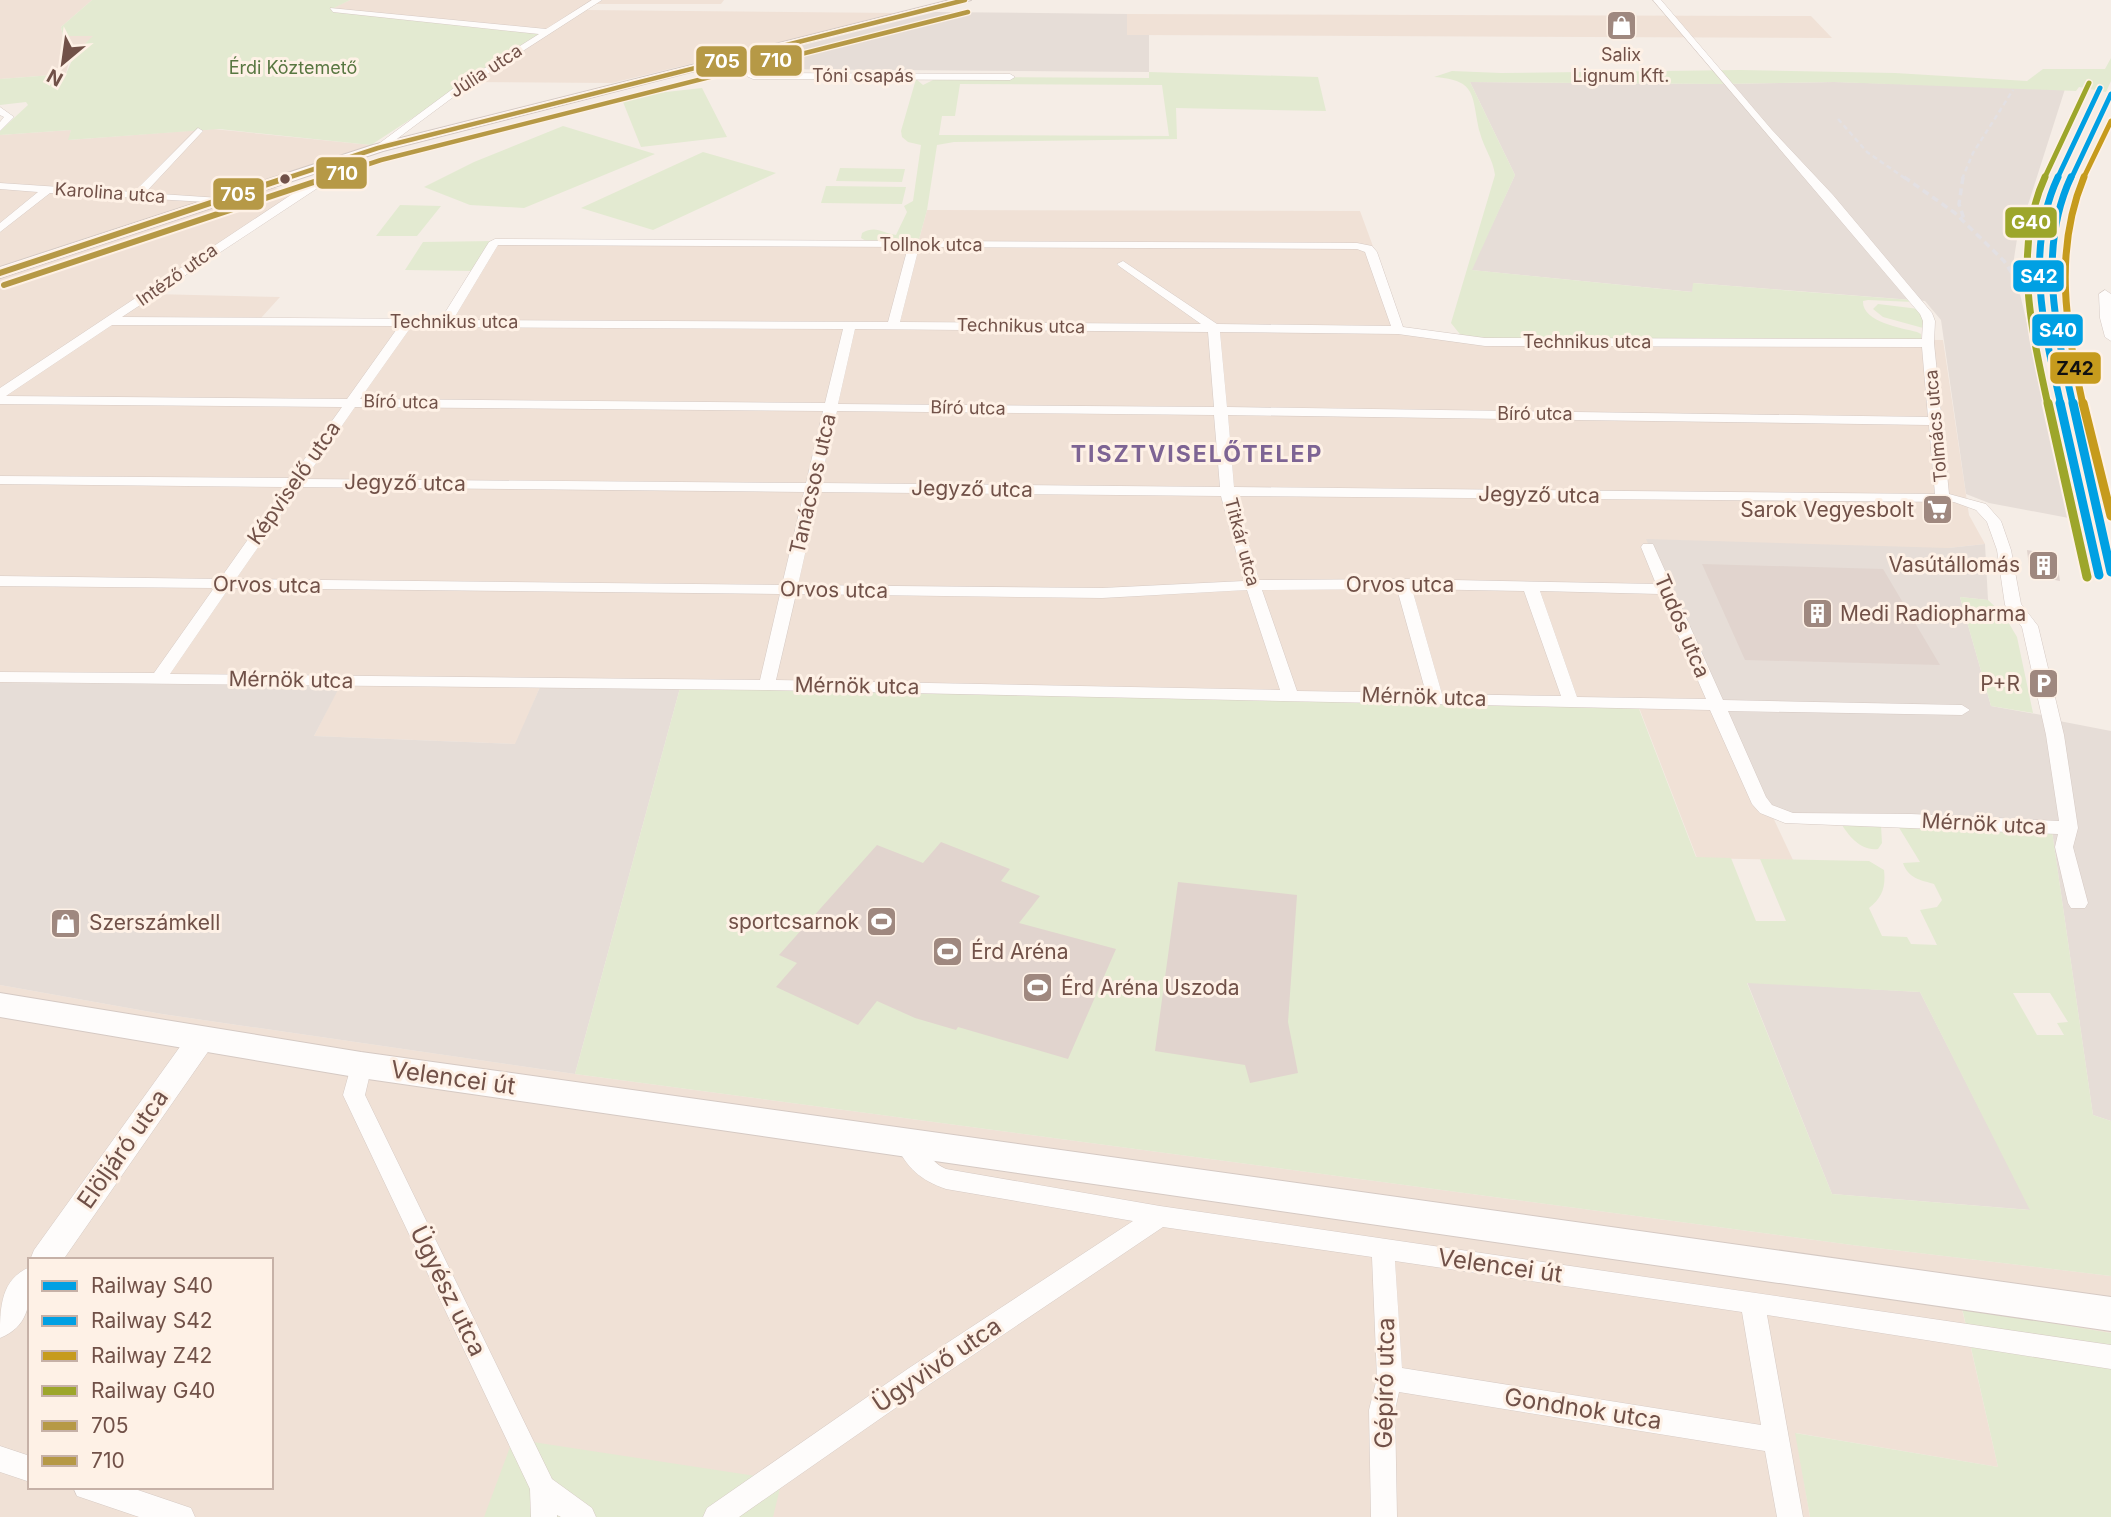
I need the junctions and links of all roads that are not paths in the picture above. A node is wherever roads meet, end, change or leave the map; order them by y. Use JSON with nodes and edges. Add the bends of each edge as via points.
{"nodes":[{"id":1,"x":598,"y":0,"type":"edge"},
{"id":2,"x":965,"y":0,"type":"edge"},
{"id":3,"x":1657,"y":0,"type":"edge"},
{"id":4,"x":351,"y":1,"type":"edge"},
{"id":5,"x":547,"y":32,"type":"junction"},
{"id":6,"x":719,"y":60,"type":"junction"},
{"id":7,"x":1010,"y":77,"type":"dead end"},
{"id":8,"x":0,"y":110,"type":"edge"},
{"id":9,"x":0,"y":128,"type":"edge"},
{"id":10,"x":198,"y":131,"type":"dead end"},
{"id":11,"x":379,"y":148,"type":"junction"},
{"id":12,"x":349,"y":161,"type":"junction"},
{"id":13,"x":0,"y":186,"type":"edge"},
{"id":14,"x":48,"y":189,"type":"junction"},
{"id":15,"x":137,"y":195,"type":"junction"},
{"id":16,"x":220,"y":201,"type":"junction"},
{"id":17,"x":0,"y":229,"type":"edge"},
{"id":18,"x":914,"y":245,"type":"junction"},
{"id":19,"x":1121,"y":245,"type":"junction"},
{"id":20,"x":1089,"y":246,"type":"junction"},
{"id":21,"x":1122,"y":264,"type":"junction"},
{"id":22,"x":0,"y":274,"type":"edge"},
{"id":23,"x":2105,"y":294,"type":"dead end"},
{"id":24,"x":112,"y":321,"type":"junction"},
{"id":25,"x":408,"y":322,"type":"junction"},
{"id":26,"x":445,"y":322,"type":"junction"},
{"id":27,"x":850,"y":324,"type":"junction"},
{"id":28,"x":893,"y":325,"type":"junction"},
{"id":29,"x":1214,"y":328,"type":"junction"},
{"id":30,"x":1398,"y":330,"type":"junction"},
{"id":31,"x":2110,"y":332,"type":"edge"},
{"id":32,"x":1928,"y":343,"type":"junction"},
{"id":33,"x":3,"y":389,"type":"edge"},
{"id":34,"x":0,"y":400,"type":"edge"},
{"id":35,"x":349,"y":402,"type":"junction"},
{"id":36,"x":831,"y":407,"type":"junction"},
{"id":37,"x":1221,"y":411,"type":"junction"},
{"id":38,"x":1935,"y":421,"type":"junction"},
{"id":39,"x":0,"y":480,"type":"edge"},
{"id":40,"x":296,"y":482,"type":"junction"},
{"id":41,"x":812,"y":487,"type":"junction"},
{"id":42,"x":1227,"y":492,"type":"junction"},
{"id":43,"x":1942,"y":496,"type":"junction"},
{"id":44,"x":1648,"y":547,"type":"dead end"},
{"id":45,"x":0,"y":581,"type":"edge"},
{"id":46,"x":222,"y":584,"type":"junction"},
{"id":47,"x":1253,"y":584,"type":"junction"},
{"id":48,"x":1403,"y":584,"type":"junction"},
{"id":49,"x":1530,"y":586,"type":"junction"},
{"id":50,"x":1667,"y":589,"type":"junction"},
{"id":51,"x":789,"y":590,"type":"junction"},
{"id":52,"x":0,"y":677,"type":"edge"},
{"id":53,"x":158,"y":679,"type":"junction"},
{"id":54,"x":767,"y":685,"type":"junction"},
{"id":55,"x":1290,"y":694,"type":"junction"},
{"id":56,"x":1435,"y":697,"type":"junction"},
{"id":57,"x":1571,"y":702,"type":"junction"},
{"id":58,"x":1715,"y":705,"type":"junction"},
{"id":59,"x":1962,"y":710,"type":"dead end"},
{"id":60,"x":2069,"y":828,"type":"junction"},
{"id":61,"x":2078,"y":903,"type":"dead end"},
{"id":62,"x":0,"y":1005,"type":"edge"},
{"id":63,"x":202,"y":1038,"type":"junction"},
{"id":64,"x":361,"y":1065,"type":"junction"},
{"id":65,"x":906,"y":1143,"type":"junction"},
{"id":66,"x":1160,"y":1216,"type":"junction"},
{"id":67,"x":1383,"y":1250,"type":"junction"},
{"id":68,"x":46,"y":1258,"type":"edge"},
{"id":69,"x":28,"y":1284,"type":"edge"},
{"id":70,"x":1752,"y":1302,"type":"junction"},
{"id":71,"x":2111,"y":1314,"type":"edge"},
{"id":72,"x":0,"y":1323,"type":"edge"},
{"id":73,"x":2111,"y":1357,"type":"edge"},
{"id":74,"x":1390,"y":1378,"type":"junction"},
{"id":75,"x":1777,"y":1440,"type":"junction"},
{"id":76,"x":0,"y":1460,"type":"edge"},
{"id":77,"x":28,"y":1468,"type":"edge"},
{"id":78,"x":543,"y":1488,"type":"junction"},
{"id":79,"x":92,"y":1489,"type":"edge"},
{"id":80,"x":182,"y":1517,"type":"edge"},
{"id":81,"x":544,"y":1517,"type":"edge"},
{"id":82,"x":583,"y":1517,"type":"edge"},
{"id":83,"x":716,"y":1517,"type":"edge"},
{"id":84,"x":1384,"y":1517,"type":"edge"},
{"id":85,"x":1790,"y":1517,"type":"edge"}],
"edges":[{"from":1,"to":5,"type":"street","name":"Júlia utca"},
{"from":2,"to":6,"type":"main road"},
{"from":3,"to":32,"type":"street","name":"Tolmács utca","via":[[1920,305],[1929,321]]},
{"from":4,"to":5,"type":"street","via":[[333,10]]},
{"from":5,"to":11,"type":"street","name":"Júlia utca","via":[[461,87]]},
{"from":6,"to":7,"type":"street","name":"Tóni csapás","via":[[754,76]]},
{"from":6,"to":11,"type":"main road"},
{"from":8,"to":9,"type":"street","via":[[9,117]]},
{"from":10,"to":15,"type":"street"},
{"from":11,"to":12,"type":"main road"},
{"from":12,"to":16,"type":"main road"},
{"from":12,"to":24,"type":"street","name":"Intéző utca"},
{"from":13,"to":14,"type":"street","name":"Karolina utca"},
{"from":14,"to":15,"type":"street","name":"Karolina utca"},
{"from":14,"to":17,"type":"street"},
{"from":15,"to":16,"type":"street","name":"Karolina utca"},
{"from":16,"to":22,"type":"main road"},
{"from":18,"to":20,"type":"street","name":"Tollnok utca"},
{"from":18,"to":26,"type":"street","name":"Tollnok utca","via":[[495,242]]},
{"from":18,"to":28,"type":"street"},
{"from":19,"to":20,"type":"street","name":"Tollnok utca"},
{"from":19,"to":21,"type":"street"},
{"from":19,"to":30,"type":"street","name":"Tollnok utca","via":[[1368,248]]},
{"from":20,"to":21,"type":"street"},
{"from":21,"to":29,"type":"street"},
{"from":23,"to":31,"type":"street"},
{"from":24,"to":25,"type":"street","name":"Technikus utca"},
{"from":24,"to":33,"type":"street","name":"Intéző utca"},
{"from":25,"to":26,"type":"street","name":"Technikus utca"},
{"from":25,"to":35,"type":"street","name":"Képviselő utca"},
{"from":26,"to":27,"type":"street","name":"Technikus utca"},
{"from":27,"to":28,"type":"street","name":"Technikus utca"},
{"from":27,"to":36,"type":"street","name":"Tanácsos utca"},
{"from":28,"to":29,"type":"street","name":"Technikus utca"},
{"from":29,"to":30,"type":"street","name":"Technikus utca"},
{"from":29,"to":37,"type":"street","name":"Titkár utca"},
{"from":30,"to":32,"type":"street","name":"Technikus utca","via":[[1485,342]]},
{"from":32,"to":38,"type":"street","name":"Tolmács utca"},
{"from":34,"to":35,"type":"street","name":"Bíró utca"},
{"from":35,"to":36,"type":"street","name":"Bíró utca"},
{"from":35,"to":40,"type":"street","name":"Képviselő utca"},
{"from":36,"to":37,"type":"street","name":"Bíró utca"},
{"from":36,"to":41,"type":"street","name":"Tanácsos utca"},
{"from":37,"to":38,"type":"street","name":"Bíró utca"},
{"from":37,"to":42,"type":"street","name":"Titkár utca"},
{"from":38,"to":43,"type":"street","name":"Tolmács utca"},
{"from":39,"to":40,"type":"street","name":"Jegyző utca"},
{"from":40,"to":41,"type":"street","name":"Jegyző utca"},
{"from":40,"to":46,"type":"street","name":"Képviselő utca"},
{"from":41,"to":42,"type":"street","name":"Jegyző utca"},
{"from":41,"to":51,"type":"street","name":"Tanácsos utca"},
{"from":42,"to":43,"type":"street","name":"Jegyző utca","via":[[1931,500]]},
{"from":42,"to":47,"type":"street","name":"Titkár utca"},
{"from":43,"to":60,"type":"street","name":"Tolmács utca","via":[[1971,502],[1994,521],[2013,606],[2030,626],[2039,659]]},
{"from":44,"to":50,"type":"street","name":"Tudós utca"},
{"from":45,"to":46,"type":"street","name":"Orvos utca"},
{"from":46,"to":51,"type":"street","name":"Orvos utca"},
{"from":46,"to":53,"type":"street","name":"Képviselő utca"},
{"from":47,"to":48,"type":"street","name":"Orvos utca"},
{"from":47,"to":51,"type":"street","name":"Orvos utca","via":[[1102,593]]},
{"from":47,"to":55,"type":"street","name":"Titkár utca"},
{"from":48,"to":49,"type":"street","name":"Orvos utca"},
{"from":48,"to":56,"type":"street"},
{"from":49,"to":50,"type":"street","name":"Orvos utca"},
{"from":49,"to":57,"type":"street"},
{"from":50,"to":58,"type":"street","name":"Tudós utca"},
{"from":51,"to":54,"type":"street","name":"Tanácsos utca"},
{"from":52,"to":53,"type":"street","name":"Mérnök utca"},
{"from":53,"to":54,"type":"street","name":"Mérnök utca"},
{"from":54,"to":55,"type":"street","name":"Mérnök utca"},
{"from":55,"to":56,"type":"street","name":"Mérnök utca"},
{"from":56,"to":57,"type":"street","name":"Mérnök utca"},
{"from":57,"to":58,"type":"street","name":"Mérnök utca"},
{"from":58,"to":59,"type":"street","name":"Mérnök utca"},
{"from":58,"to":60,"type":"street","name":"Mérnök utca","via":[[1758,800],[1777,815],[1803,820],[1888,819]]},
{"from":60,"to":61,"type":"street","name":"Tolmács utca","via":[[2064,847]]},
{"from":62,"to":63,"type":"main road","name":"Velencei út"},
{"from":63,"to":64,"type":"main road","name":"Velencei út"},
{"from":63,"to":68,"type":"street","name":"Elöljáró utca"},
{"from":64,"to":65,"type":"main road","name":"Velencei út"},
{"from":64,"to":78,"type":"street","name":"Ügyész utca","via":[[354,1095]]},
{"from":65,"to":66,"type":"street","name":"Velencei út","via":[[929,1174],[946,1179]]},
{"from":65,"to":71,"type":"main road","name":"Velencei út"},
{"from":66,"to":67,"type":"street","name":"Velencei út"},
{"from":66,"to":83,"type":"street","name":"Ügyvivő utca"},
{"from":67,"to":70,"type":"street","name":"Velencei út"},
{"from":67,"to":74,"type":"street","name":"Gépíró utca"},
{"from":69,"to":72,"type":"street"},
{"from":70,"to":73,"type":"street","name":"Velencei út"},
{"from":70,"to":75,"type":"street"},
{"from":74,"to":75,"type":"street","name":"Gondnok utca"},
{"from":74,"to":84,"type":"street","name":"Gépíró utca","via":[[1382,1410]]},
{"from":75,"to":85,"type":"street"},
{"from":76,"to":77,"type":"street"},
{"from":78,"to":81,"type":"street","name":"Ügyész utca"},
{"from":78,"to":82,"type":"street"},
{"from":79,"to":80,"type":"street"}]}
